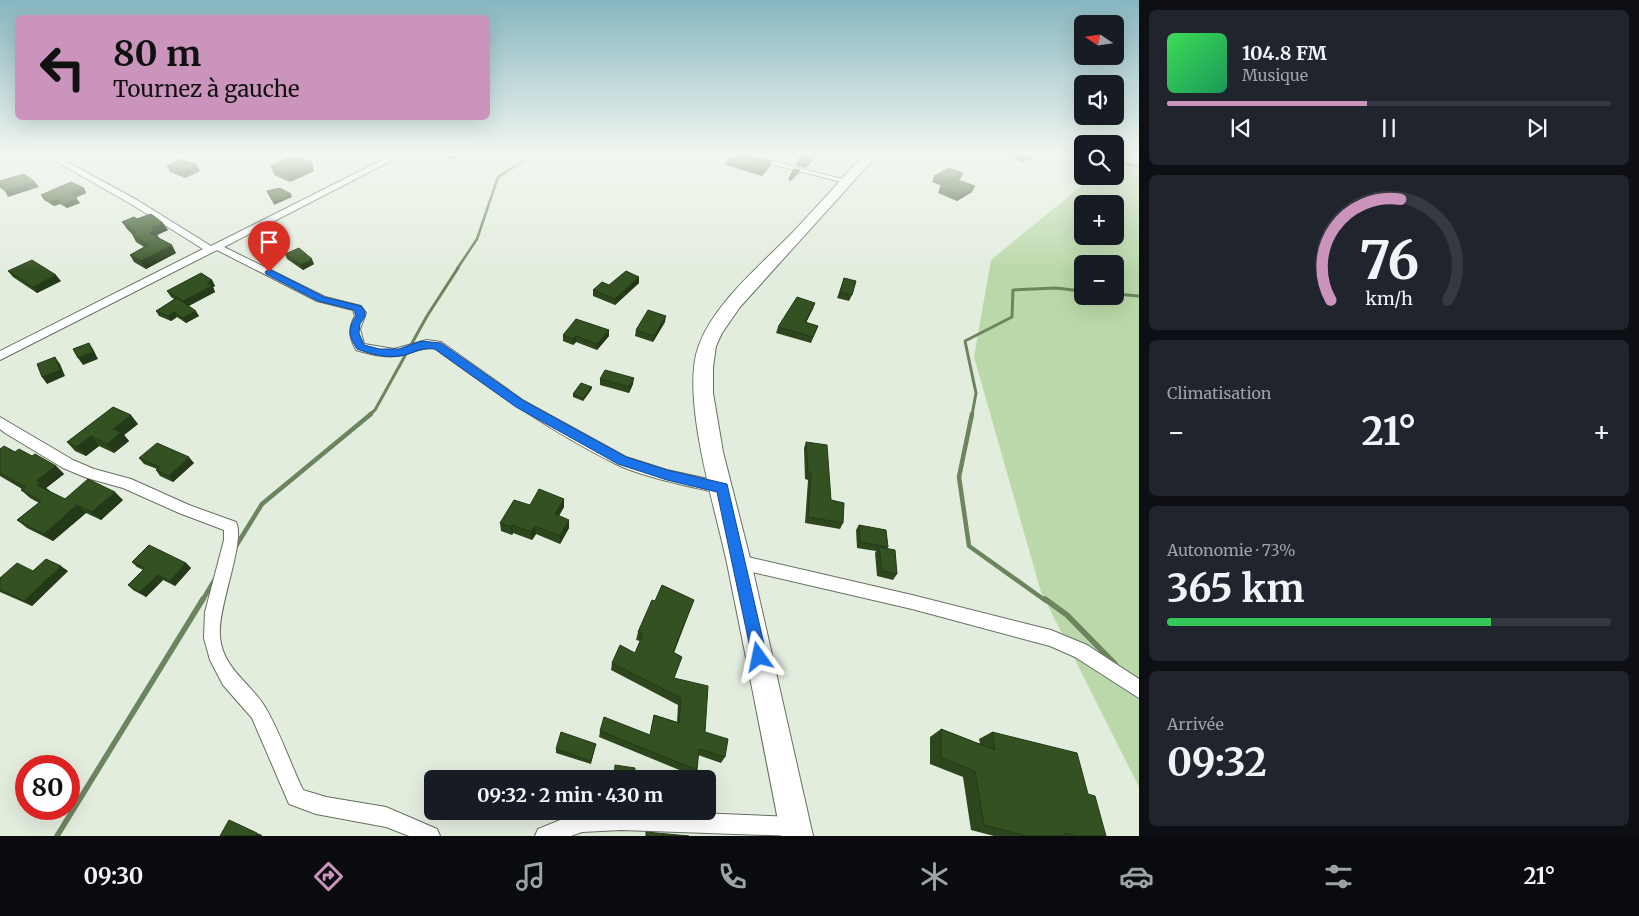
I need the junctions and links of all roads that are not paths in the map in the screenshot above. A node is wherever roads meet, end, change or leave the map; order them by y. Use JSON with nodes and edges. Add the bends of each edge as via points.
{"nodes":[{"id":1,"x":118,"y":193,"type":"edge"},
{"id":2,"x":323,"y":193,"type":"edge"},
{"id":3,"x":835,"y":193,"type":"edge"},
{"id":4,"x":214,"y":248,"type":"junction"},
{"id":5,"x":0,"y":356,"type":"edge"},
{"id":6,"x":0,"y":422,"type":"edge"},
{"id":7,"x":722,"y":488,"type":"junction"},
{"id":8,"x":739,"y":562,"type":"junction"},
{"id":9,"x":1139,"y":690,"type":"edge"},
{"id":10,"x":796,"y":832,"type":"edge"},
{"id":11,"x":430,"y":836,"type":"edge"},
{"id":12,"x":545,"y":836,"type":"edge"}],
"edges":[{"from":1,"to":4,"type":"street"},
{"from":2,"to":4,"type":"street"},
{"from":3,"to":7,"type":"highway","via":[[745,292],[716,328],[707,345],[703,385]]},
{"from":4,"to":5,"type":"street"},
{"from":4,"to":7,"type":"street","via":[[290,282],[304,292],[357,308],[361,316],[355,324],[354,333],[360,347],[380,353],[400,352],[421,344],[437,345],[520,404],[622,460]]},
{"from":6,"to":11,"type":"street","via":[[84,471],[126,483],[231,526],[231,540],[213,612],[212,638],[228,679],[258,712],[296,797],[310,804],[381,815]]},
{"from":7,"to":8,"type":"highway"},
{"from":8,"to":9,"type":"street","via":[[1051,638],[1081,651]]},
{"from":8,"to":10,"type":"highway"},
{"from":10,"to":12,"type":"street","via":[[621,820],[582,822]]}]}
